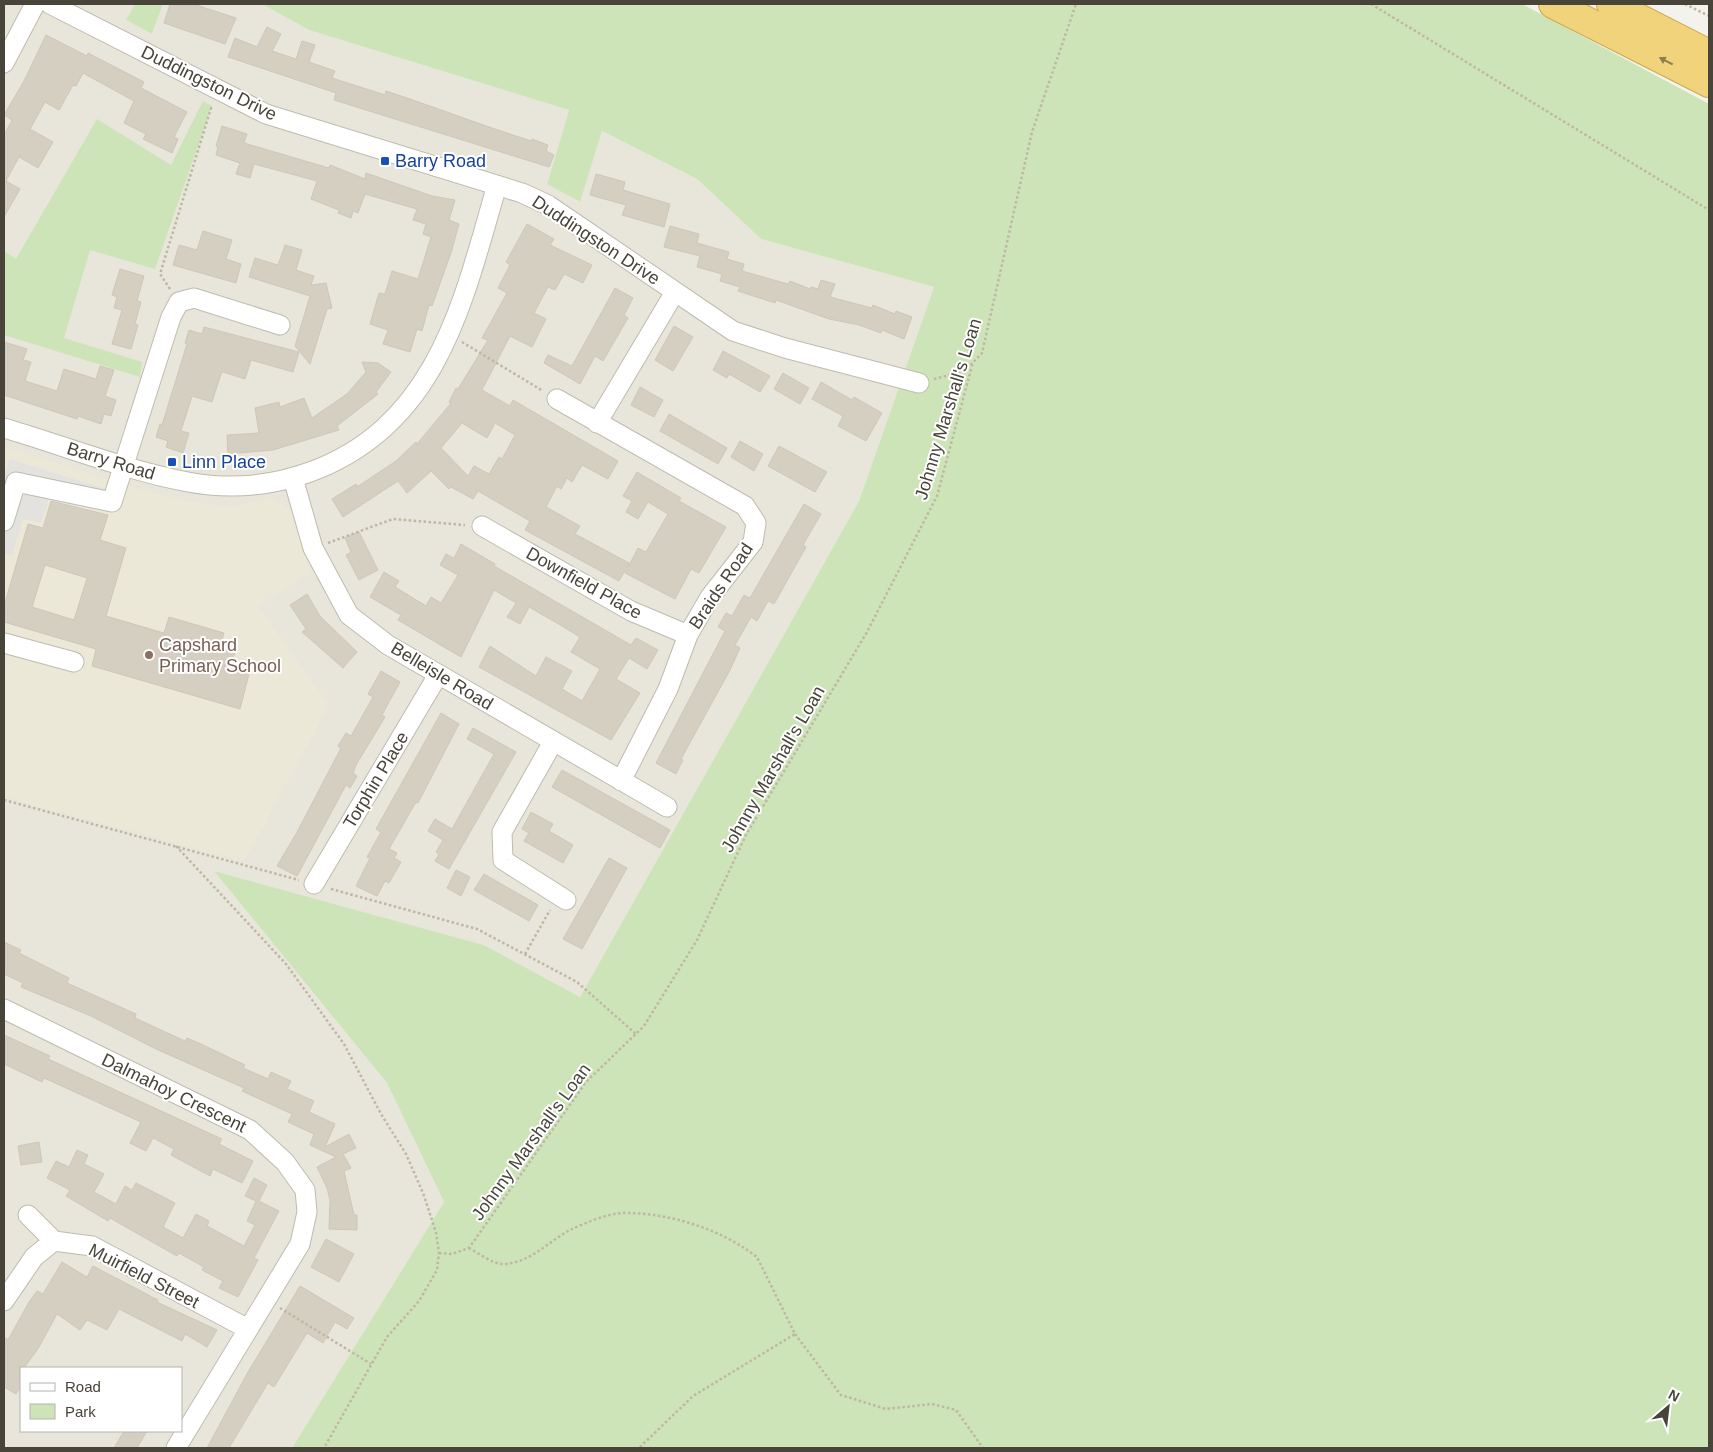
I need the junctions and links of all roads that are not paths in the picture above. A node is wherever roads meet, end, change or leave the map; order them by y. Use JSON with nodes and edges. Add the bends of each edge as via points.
{"nodes":[{"id":1,"x":35,"y":4,"type":"edge"},
{"id":2,"x":50,"y":4,"type":"edge"},
{"id":3,"x":1554,"y":4,"type":"edge"},
{"id":4,"x":1611,"y":4,"type":"edge"},
{"id":5,"x":1709,"y":54,"type":"edge"},
{"id":6,"x":4,"y":63,"type":"edge"},
{"id":7,"x":1709,"y":83,"type":"edge"},
{"id":8,"x":497,"y":185,"type":"junction"},
{"id":9,"x":675,"y":292,"type":"junction"},
{"id":10,"x":280,"y":325,"type":"dead end"},
{"id":11,"x":919,"y":383,"type":"road end"},
{"id":12,"x":557,"y":399,"type":"road end"},
{"id":13,"x":597,"y":423,"type":"junction"},
{"id":14,"x":4,"y":428,"type":"edge"},
{"id":15,"x":123,"y":465,"type":"junction"},
{"id":16,"x":293,"y":478,"type":"junction"},
{"id":17,"x":4,"y":521,"type":"edge"},
{"id":18,"x":482,"y":526,"type":"road end"},
{"id":19,"x":688,"y":635,"type":"junction"},
{"id":20,"x":4,"y":643,"type":"edge"},
{"id":21,"x":74,"y":662,"type":"dead end"},
{"id":22,"x":438,"y":675,"type":"junction"},
{"id":23,"x":553,"y":742,"type":"junction"},
{"id":24,"x":621,"y":781,"type":"junction"},
{"id":25,"x":667,"y":807,"type":"dead end"},
{"id":26,"x":314,"y":884,"type":"road end"},
{"id":27,"x":562,"y":898,"type":"road end"},
{"id":28,"x":4,"y":1009,"type":"edge"},
{"id":29,"x":28,"y":1215,"type":"dead end"},
{"id":30,"x":54,"y":1241,"type":"junction"},
{"id":31,"x":4,"y":1301,"type":"edge"},
{"id":32,"x":248,"y":1329,"type":"junction"},
{"id":33,"x":176,"y":1448,"type":"edge"}],
"edges":[{"from":1,"to":6,"type":"street"},
{"from":2,"to":8,"type":"street","name":"Duddingston Drive","via":[[266,114]]},
{"from":7,"to":3,"type":"highway","one_way":true},
{"from":4,"to":5,"type":"highway"},
{"from":8,"to":9,"type":"street","name":"Duddingston Drive","via":[[548,205]]},
{"from":8,"to":16,"type":"street","name":"Barry Road","via":[[456,322],[427,378],[409,404],[389,425],[350,453]]},
{"from":9,"to":11,"type":"street","name":"Duddingston Drive","via":[[734,331],[785,348]]},
{"from":9,"to":13,"type":"street"},
{"from":10,"to":15,"type":"street","via":[[194,298],[179,302]]},
{"from":12,"to":13,"type":"street","name":"Braids Road"},
{"from":13,"to":19,"type":"street","name":"Braids Road","via":[[745,506],[756,523],[753,542],[710,597]]},
{"from":14,"to":15,"type":"street","name":"Barry Road"},
{"from":15,"to":16,"type":"street","name":"Barry Road","via":[[189,482],[228,487],[262,485]]},
{"from":15,"to":17,"type":"street","via":[[112,502],[16,482]]},
{"from":16,"to":22,"type":"street","name":"Belleisle Road","via":[[313,548],[349,616],[388,645]]},
{"from":18,"to":19,"type":"street","name":"Downfield Place","via":[[631,611]]},
{"from":19,"to":24,"type":"street","name":"Braids Road","via":[[668,688]]},
{"from":20,"to":21,"type":"street"},
{"from":22,"to":23,"type":"street","name":"Belleisle Road"},
{"from":22,"to":26,"type":"street","name":"Torphin Place"},
{"from":23,"to":24,"type":"street","name":"Belleisle Road"},
{"from":23,"to":27,"type":"street","via":[[502,832],[503,860]]},
{"from":24,"to":25,"type":"street","name":"Belleisle Road"},
{"from":28,"to":32,"type":"street","name":"Dalmahoy Crescent","via":[[250,1130],[285,1162],[305,1190],[307,1212],[300,1244]]},
{"from":29,"to":30,"type":"street"},
{"from":30,"to":31,"type":"street","via":[[34,1256]]},
{"from":30,"to":32,"type":"street","name":"Muirfield Street","via":[[92,1246]]},
{"from":32,"to":33,"type":"street","name":"Dalmahoy Crescent"}]}
